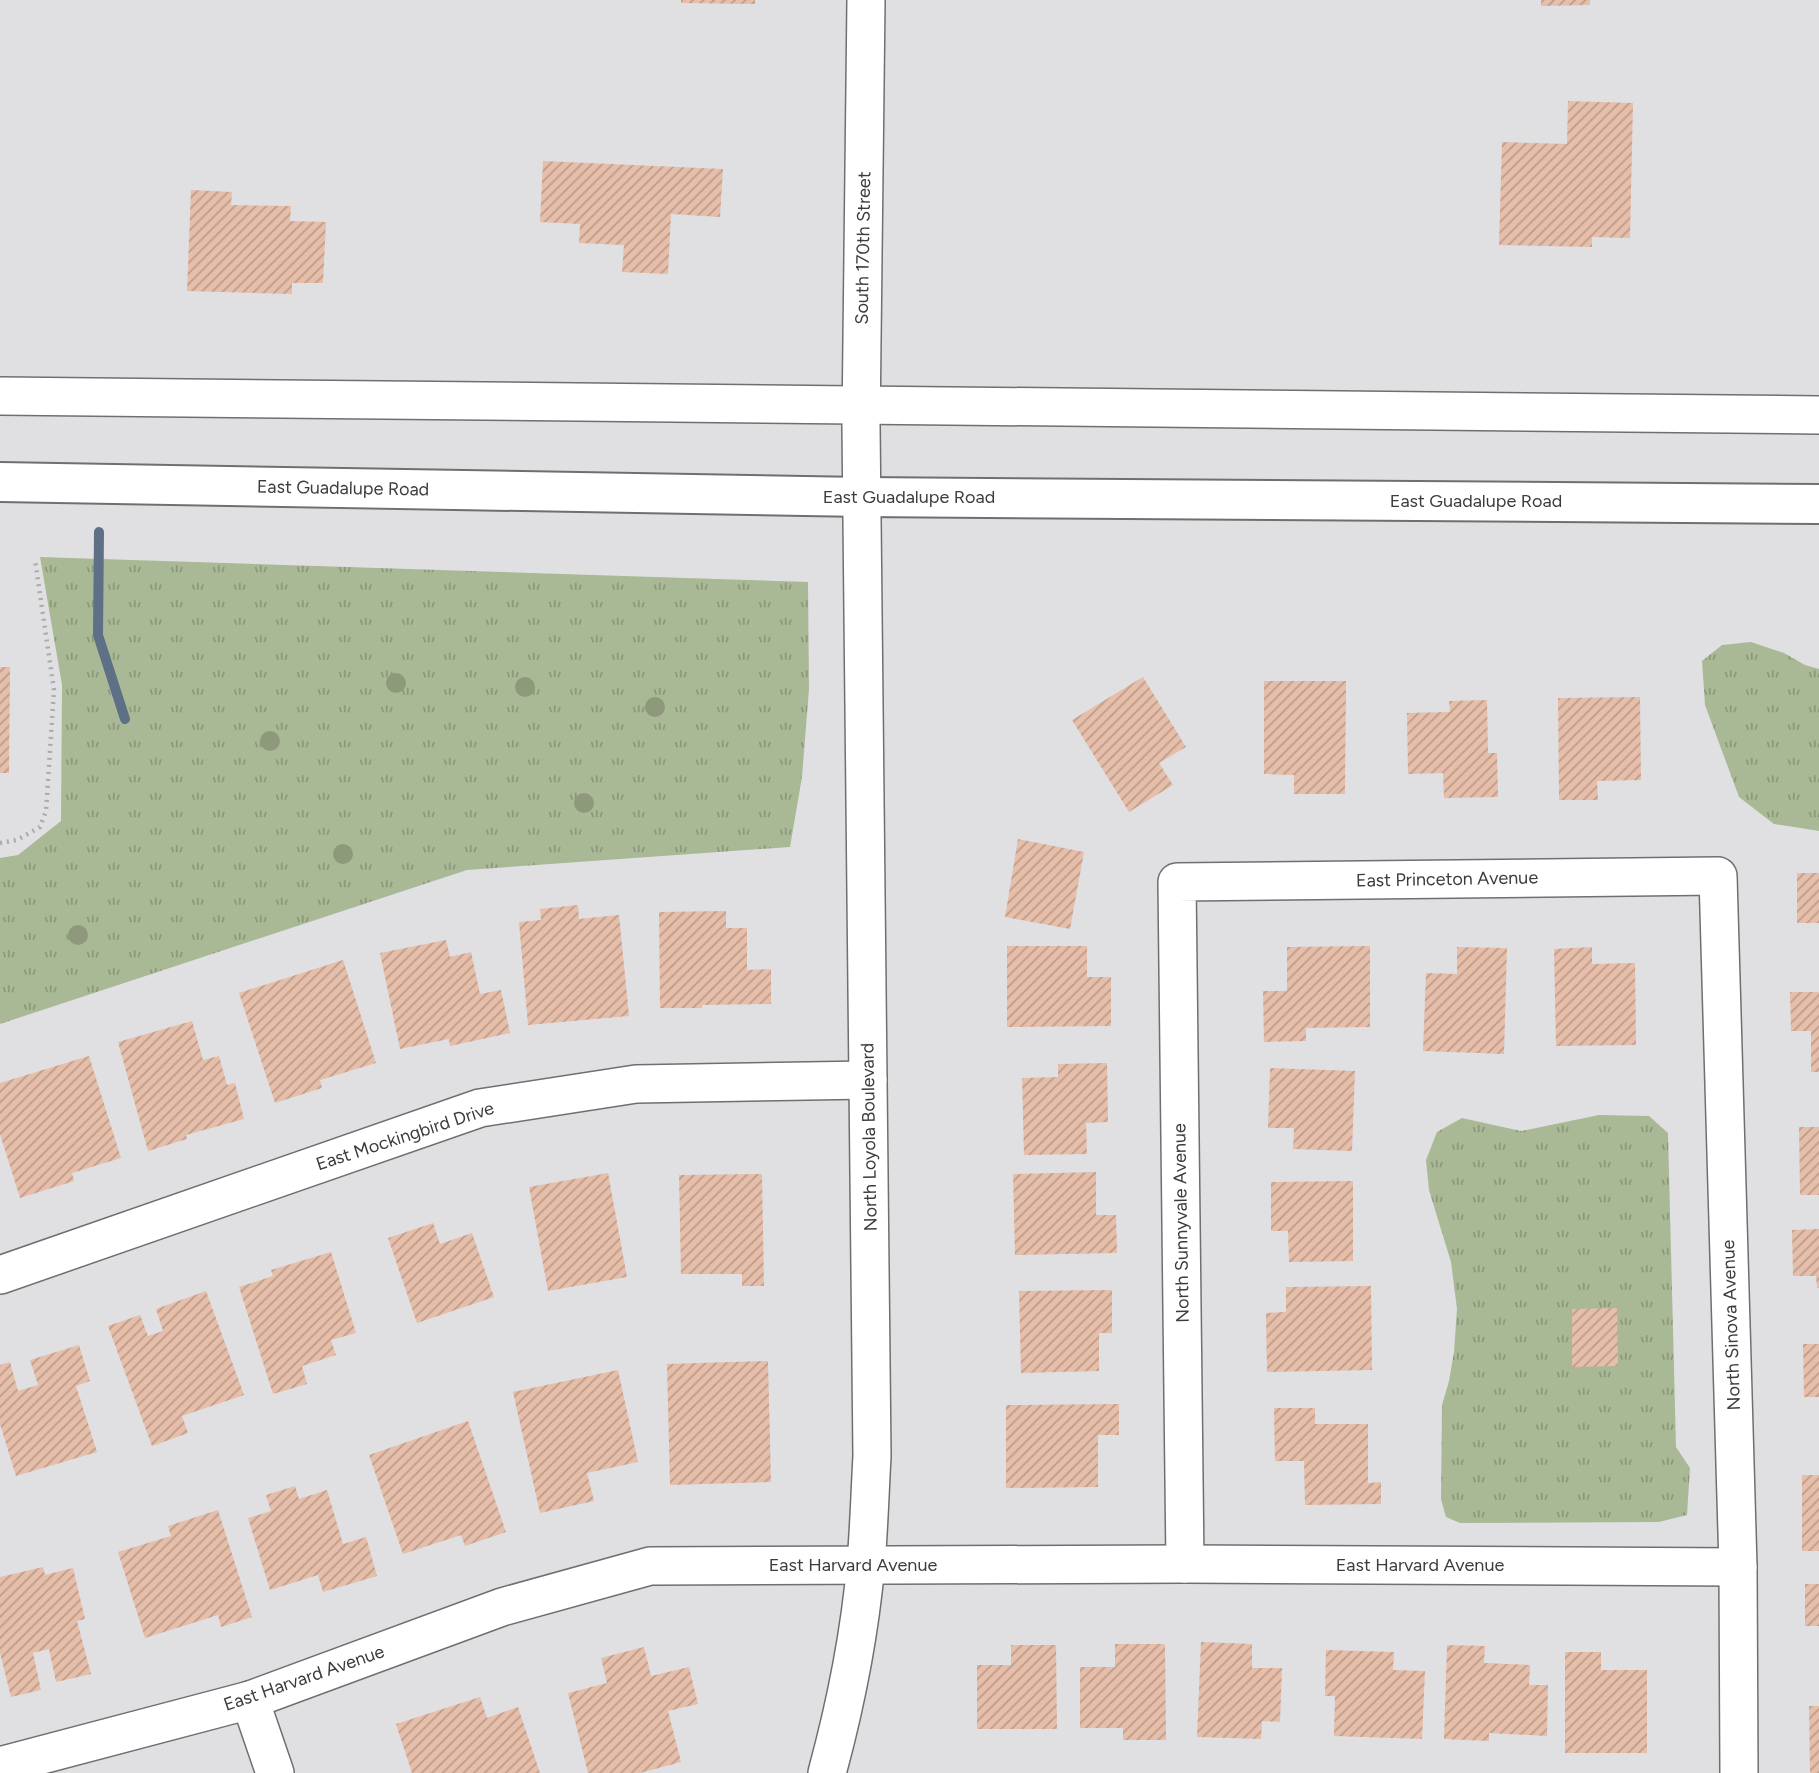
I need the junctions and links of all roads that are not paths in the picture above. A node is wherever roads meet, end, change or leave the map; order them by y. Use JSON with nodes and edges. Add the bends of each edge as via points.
{"nodes":[{"id":1,"x":866,"y":0,"type":"edge"},
{"id":2,"x":0,"y":396,"type":"edge"},
{"id":3,"x":861,"y":405,"type":"junction"},
{"id":4,"x":1819,"y":415,"type":"edge"},
{"id":5,"x":0,"y":482,"type":"edge"},
{"id":6,"x":862,"y":497,"type":"junction"},
{"id":7,"x":1819,"y":504,"type":"edge"},
{"id":8,"x":1718,"y":876,"type":"joint"},
{"id":9,"x":1177,"y":882,"type":"joint"},
{"id":10,"x":869,"y":1080,"type":"junction"},
{"id":11,"x":0,"y":1275,"type":"edge"},
{"id":12,"x":866,"y":1564,"type":"junction"},
{"id":13,"x":1185,"y":1564,"type":"junction"},
{"id":14,"x":1738,"y":1567,"type":"junction"},
{"id":15,"x":250,"y":1700,"type":"junction"},
{"id":16,"x":0,"y":1766,"type":"edge"},
{"id":17,"x":275,"y":1773,"type":"edge"},
{"id":18,"x":827,"y":1773,"type":"edge"},
{"id":19,"x":1739,"y":1773,"type":"edge"}],
"edges":[{"from":1,"to":3,"type":"street","name":"South 170th Street"},
{"from":2,"to":3,"type":"street"},
{"from":3,"to":4,"type":"street"},
{"from":3,"to":6,"type":"street","name":"South 170th Street"},
{"from":5,"to":6,"type":"main road","name":"East Guadalupe Road"},
{"from":6,"to":7,"type":"main road","name":"East Guadalupe Road"},
{"from":6,"to":10,"type":"street","name":"North Loyola Boulevard"},
{"from":8,"to":9,"type":"street","name":"East Princeton Avenue"},
{"from":8,"to":14,"type":"street","name":"North Sinova Avenue"},
{"from":9,"to":13,"type":"street","name":"North Sunnyvale Avenue"},
{"from":10,"to":11,"type":"street","name":"East Mockingbird Drive","via":[[636,1084],[480,1108]]},
{"from":10,"to":12,"type":"street","name":"North Loyola Boulevard","via":[[872,1456]]},
{"from":12,"to":13,"type":"street","name":"East Harvard Avenue"},
{"from":12,"to":15,"type":"street","name":"East Harvard Avenue","via":[[650,1566],[502,1607]]},
{"from":12,"to":18,"type":"street","name":"North Loyola Boulevard"},
{"from":13,"to":14,"type":"street","name":"East Harvard Avenue"},
{"from":14,"to":19,"type":"street","name":"North Sinova Avenue"},
{"from":15,"to":16,"type":"street","name":"East Harvard Avenue"},
{"from":15,"to":17,"type":"street"}]}
